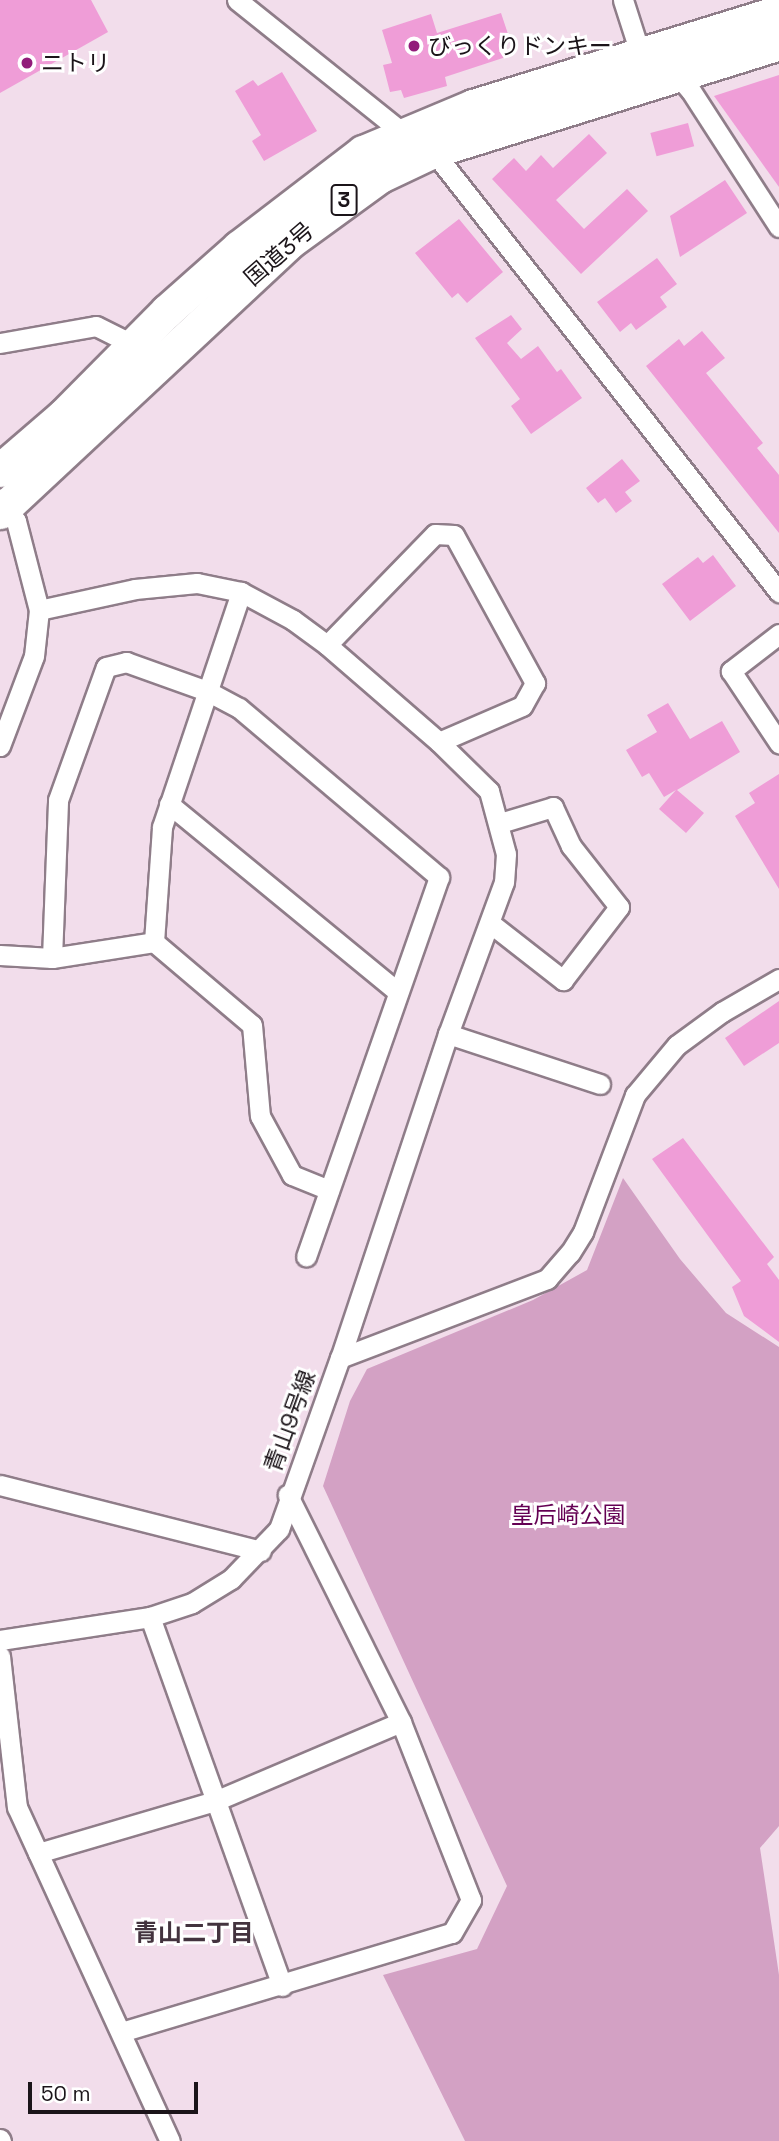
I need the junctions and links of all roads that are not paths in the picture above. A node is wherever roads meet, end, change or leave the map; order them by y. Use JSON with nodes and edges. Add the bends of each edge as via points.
{"nodes":[{"id":1,"x":237,"y":0,"type":"edge"},
{"id":2,"x":623,"y":0,"type":"edge"},
{"id":3,"x":779,"y":12,"type":"edge"},
{"id":4,"x":779,"y":43,"type":"edge"},
{"id":5,"x":640,"y":53,"type":"junction"},
{"id":6,"x":677,"y":75,"type":"junction"},
{"id":7,"x":402,"y":133,"type":"junction"},
{"id":8,"x":433,"y":151,"type":"junction"},
{"id":9,"x":779,"y":227,"type":"edge"},
{"id":10,"x":0,"y":343,"type":"edge"},
{"id":11,"x":134,"y":345,"type":"junction"},
{"id":12,"x":0,"y":470,"type":"edge"},
{"id":13,"x":2,"y":506,"type":"edge"},
{"id":14,"x":241,"y":592,"type":"junction"},
{"id":15,"x":779,"y":592,"type":"edge"},
{"id":16,"x":39,"y":610,"type":"junction"},
{"id":17,"x":779,"y":634,"type":"edge"},
{"id":18,"x":327,"y":645,"type":"junction"},
{"id":19,"x":207,"y":691,"type":"junction"},
{"id":20,"x":439,"y":742,"type":"junction"},
{"id":21,"x":779,"y":743,"type":"edge"},
{"id":22,"x":0,"y":746,"type":"edge"},
{"id":23,"x":169,"y":804,"type":"junction"},
{"id":24,"x":500,"y":823,"type":"junction"},
{"id":25,"x":490,"y":923,"type":"junction"},
{"id":26,"x":154,"y":942,"type":"junction"},
{"id":27,"x":0,"y":955,"type":"edge"},
{"id":28,"x":52,"y":958,"type":"junction"},
{"id":29,"x":779,"y":979,"type":"edge"},
{"id":30,"x":397,"y":991,"type":"junction"},
{"id":31,"x":448,"y":1034,"type":"junction"},
{"id":32,"x":600,"y":1084,"type":"dead end"},
{"id":33,"x":329,"y":1190,"type":"junction"},
{"id":34,"x":306,"y":1256,"type":"dead end"},
{"id":35,"x":340,"y":1358,"type":"junction"},
{"id":36,"x":0,"y":1485,"type":"edge"},
{"id":37,"x":288,"y":1495,"type":"junction"},
{"id":38,"x":261,"y":1551,"type":"junction"},
{"id":39,"x":150,"y":1617,"type":"junction"},
{"id":40,"x":0,"y":1640,"type":"edge"},
{"id":41,"x":0,"y":1656,"type":"edge"},
{"id":42,"x":401,"y":1722,"type":"junction"},
{"id":43,"x":5,"y":1765,"type":"edge"},
{"id":44,"x":215,"y":1801,"type":"junction"},
{"id":45,"x":38,"y":1853,"type":"junction"},
{"id":46,"x":282,"y":1986,"type":"junction"},
{"id":47,"x":121,"y":2032,"type":"junction"},
{"id":48,"x":170,"y":2141,"type":"edge"}],
"edges":[{"from":1,"to":7,"type":"street"},
{"from":2,"to":5,"type":"street"},
{"from":3,"to":5,"type":"highway","name":"国道3号","number":"3"},
{"from":4,"to":6,"type":"highway","name":"国道3号","number":"3"},
{"from":5,"to":6,"type":"street"},
{"from":5,"to":7,"type":"highway","name":"国道3号","number":"3"},
{"from":6,"to":8,"type":"highway","name":"国道3号","number":"3"},
{"from":6,"to":9,"type":"street"},
{"from":7,"to":8,"type":"street"},
{"from":7,"to":11,"type":"highway","name":"国道3号","number":"3","via":[[362,152],[239,247]]},
{"from":8,"to":13,"type":"highway","name":"国道3号","number":"3","via":[[380,176],[288,243]]},
{"from":8,"to":15,"type":"street"},
{"from":10,"to":11,"type":"street","via":[[96,326]]},
{"from":11,"to":12,"type":"highway","name":"国道3号","number":"3"},
{"from":13,"to":16,"type":"street","via":[[16,521]]},
{"from":14,"to":16,"type":"street","via":[[197,583],[135,589]]},
{"from":14,"to":18,"type":"street"},
{"from":14,"to":19,"type":"street"},
{"from":16,"to":22,"type":"street","via":[[34,656]]},
{"from":17,"to":21,"type":"street","via":[[731,671]]},
{"from":18,"to":20,"type":"street"},
{"from":18,"to":20,"type":"street","via":[[435,534],[454,535],[535,683],[522,706]]},
{"from":19,"to":23,"type":"street"},
{"from":19,"to":28,"type":"street","via":[[126,662],[106,667],[58,800]]},
{"from":19,"to":30,"type":"street","via":[[239,708],[439,877]]},
{"from":20,"to":24,"type":"street","via":[[489,791]]},
{"from":23,"to":26,"type":"street","via":[[162,827]]},
{"from":23,"to":30,"type":"street"},
{"from":24,"to":25,"type":"street","via":[[506,854],[504,882]]},
{"from":24,"to":25,"type":"street","via":[[553,807],[571,846],[619,907],[563,980]]},
{"from":25,"to":31,"type":"street"},
{"from":26,"to":28,"type":"street"},
{"from":26,"to":33,"type":"street","via":[[252,1026],[260,1116],[292,1175]]},
{"from":27,"to":28,"type":"street"},
{"from":29,"to":35,"type":"street","name":"青山9号線","via":[[677,1045],[635,1095],[583,1233],[547,1279]]},
{"from":30,"to":33,"type":"street"},
{"from":31,"to":32,"type":"street"},
{"from":31,"to":35,"type":"street"},
{"from":33,"to":34,"type":"street"},
{"from":35,"to":37,"type":"street","name":"青山9号線"},
{"from":36,"to":38,"type":"street"},
{"from":37,"to":38,"type":"street","name":"青山9号線","via":[[279,1529]]},
{"from":37,"to":42,"type":"street"},
{"from":38,"to":39,"type":"street","name":"青山9号線","via":[[231,1579],[192,1603]]},
{"from":39,"to":40,"type":"street","name":"青山9号線"},
{"from":39,"to":44,"type":"street"},
{"from":41,"to":43,"type":"street"},
{"from":42,"to":44,"type":"street"},
{"from":42,"to":46,"type":"street","via":[[471,1900],[452,1933]]},
{"from":43,"to":45,"type":"street","via":[[17,1807]]},
{"from":44,"to":45,"type":"street"},
{"from":44,"to":46,"type":"street"},
{"from":45,"to":47,"type":"street"},
{"from":46,"to":47,"type":"street"},
{"from":47,"to":48,"type":"street"}]}
